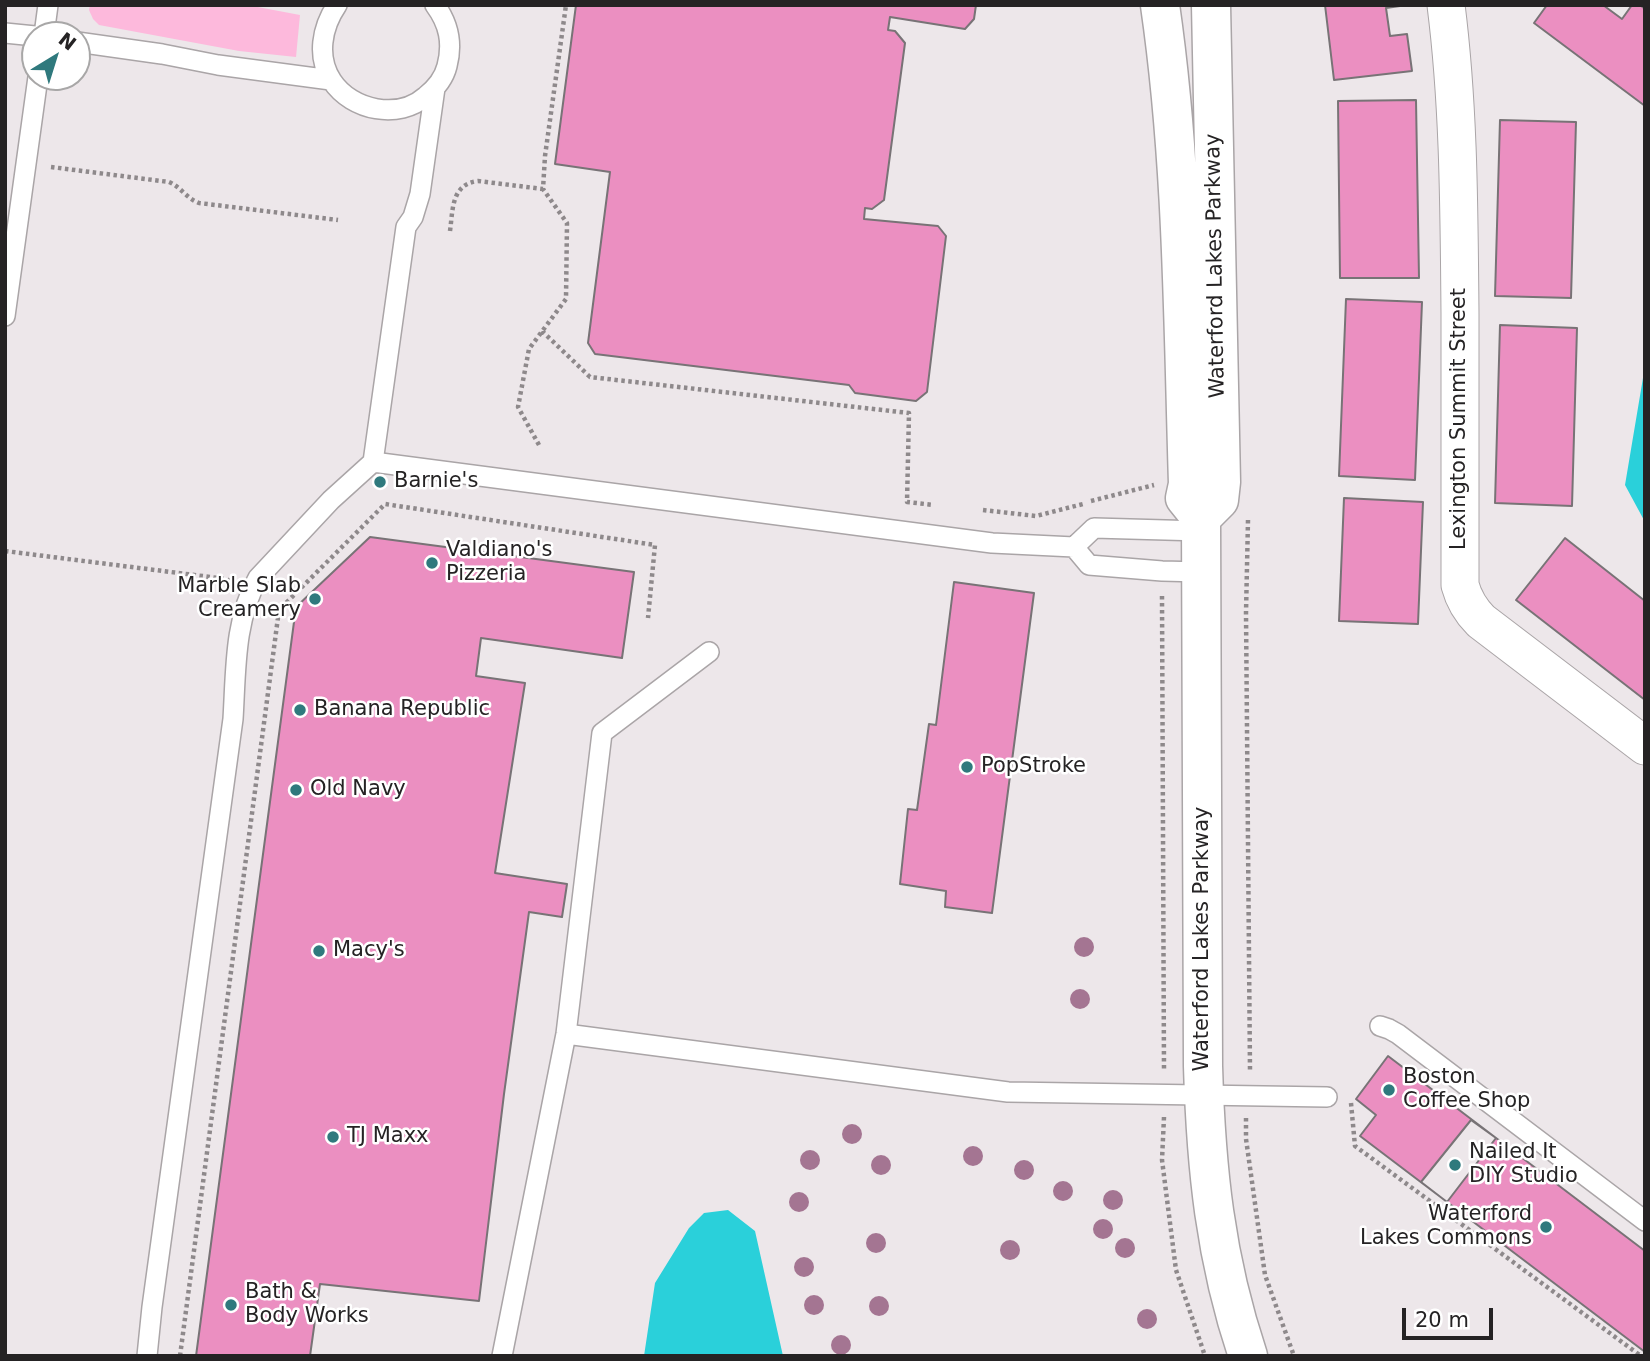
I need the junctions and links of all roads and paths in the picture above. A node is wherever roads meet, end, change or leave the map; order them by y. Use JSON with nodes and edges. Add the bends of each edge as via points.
{"nodes":[{"id":1,"x":337,"y":5,"type":"edge"},
{"id":2,"x":566,"y":5,"type":"edge"},
{"id":3,"x":1160,"y":5,"type":"edge"},
{"id":4,"x":1211,"y":5,"type":"edge"},
{"id":5,"x":1446,"y":5,"type":"edge"},
{"id":6,"x":441,"y":9,"type":"edge"},
{"id":7,"x":91,"y":44,"type":"edge"},
{"id":8,"x":331,"y":80,"type":"junction"},
{"id":9,"x":435,"y":88,"type":"junction"},
{"id":10,"x":36,"y":91,"type":"edge"},
{"id":11,"x":26,"y":164,"type":"junction"},
{"id":12,"x":542,"y":188,"type":"junction"},
{"id":13,"x":338,"y":220,"type":"dead end"},
{"id":14,"x":450,"y":231,"type":"dead end"},
{"id":15,"x":5,"y":316,"type":"edge"},
{"id":16,"x":542,"y":331,"type":"junction"},
{"id":17,"x":539,"y":445,"type":"dead end"},
{"id":18,"x":373,"y":462,"type":"junction"},
{"id":19,"x":934,"y":505,"type":"dead end"},
{"id":20,"x":983,"y":510,"type":"dead end"},
{"id":21,"x":1248,"y":517,"type":"dead end"},
{"id":22,"x":1201,"y":525,"type":"junction"},
{"id":23,"x":1160,"y":529,"type":"junction"},
{"id":24,"x":1074,"y":547,"type":"junction"},
{"id":25,"x":5,"y":551,"type":"edge"},
{"id":26,"x":1162,"y":571,"type":"junction"},
{"id":27,"x":1201,"y":572,"type":"junction"},
{"id":28,"x":251,"y":591,"type":"junction"},
{"id":29,"x":279,"y":610,"type":"junction"},
{"id":30,"x":648,"y":618,"type":"dead end"},
{"id":31,"x":709,"y":652,"type":"dead end"},
{"id":32,"x":1645,"y":746,"type":"edge"},
{"id":33,"x":1380,"y":1026,"type":"dead end"},
{"id":34,"x":566,"y":1034,"type":"junction"},
{"id":35,"x":1164,"y":1095,"type":"junction"},
{"id":36,"x":1204,"y":1095,"type":"junction"},
{"id":37,"x":1245,"y":1096,"type":"junction"},
{"id":38,"x":1327,"y":1097,"type":"dead end"},
{"id":39,"x":1351,"y":1101,"type":"dead end"},
{"id":40,"x":1645,"y":1221,"type":"edge"},
{"id":41,"x":147,"y":1356,"type":"edge"},
{"id":42,"x":180,"y":1356,"type":"edge"},
{"id":43,"x":502,"y":1356,"type":"edge"},
{"id":44,"x":1205,"y":1356,"type":"edge"},
{"id":45,"x":1248,"y":1356,"type":"edge"},
{"id":46,"x":1294,"y":1356,"type":"edge"},
{"id":47,"x":1641,"y":1356,"type":"edge"}],
"edges":[{"from":1,"to":8,"type":"lane","via":[[323,32],[322,48]]},
{"from":2,"to":12,"type":"path"},
{"from":3,"to":22,"type":"street","name":"Waterford Lakes Parkway","via":[[1180,222],[1185,498]]},
{"from":4,"to":22,"type":"street","name":"Waterford Lakes Parkway","via":[[1222,482],[1219,500]]},
{"from":5,"to":32,"type":"street","name":"Lexington Summit Street","via":[[1457,154],[1463,598],[1481,621]]},
{"from":6,"to":9,"type":"lane","via":[[450,34],[450,53],[446,72]]},
{"from":7,"to":8,"type":"lane"},
{"from":8,"to":9,"type":"lane","via":[[361,105],[381,110],[420,102]]},
{"from":9,"to":18,"type":"lane","via":[[420,194],[406,227]]},
{"from":10,"to":11,"type":"lane"},
{"from":11,"to":13,"type":"path","via":[[169,182],[199,203]]},
{"from":11,"to":15,"type":"lane"},
{"from":12,"to":14,"type":"path","via":[[472,182],[454,198]]},
{"from":12,"to":16,"type":"path","via":[[566,223],[566,299]]},
{"from":16,"to":17,"type":"path","via":[[529,349],[518,407]]},
{"from":16,"to":19,"type":"path","via":[[590,377],[909,413],[907,502]]},
{"from":18,"to":24,"type":"lane","via":[[992,543]]},
{"from":18,"to":28,"type":"lane","via":[[294,539]]},
{"from":20,"to":23,"type":"path","via":[[1036,516],[1158,484]]},
{"from":21,"to":37,"type":"path","via":[[1250,1070]]},
{"from":22,"to":23,"type":"lane"},
{"from":22,"to":27,"type":"street","name":"Waterford Lakes Parkway"},
{"from":23,"to":24,"type":"lane","via":[[1094,528]]},
{"from":24,"to":26,"type":"lane","via":[[1088,565]]},
{"from":25,"to":28,"type":"path","via":[[226,579]]},
{"from":26,"to":27,"type":"lane"},
{"from":26,"to":35,"type":"path"},
{"from":27,"to":36,"type":"street","name":"Waterford Lakes Parkway"},
{"from":28,"to":29,"type":"path"},
{"from":28,"to":41,"type":"lane","via":[[239,633],[233,719]]},
{"from":29,"to":30,"type":"path","via":[[384,504],[655,545]]},
{"from":29,"to":42,"type":"path"},
{"from":31,"to":34,"type":"lane","via":[[602,733]]},
{"from":33,"to":40,"type":"lane","via":[[1398,1034]]},
{"from":34,"to":35,"type":"lane","via":[[1008,1092]]},
{"from":34,"to":43,"type":"lane"},
{"from":35,"to":36,"type":"lane"},
{"from":35,"to":44,"type":"path","via":[[1162,1160],[1176,1270]]},
{"from":36,"to":37,"type":"lane"},
{"from":36,"to":45,"type":"street","name":"Waterford Lakes Parkway","via":[[1210,1193],[1220,1254]]},
{"from":37,"to":38,"type":"lane"},
{"from":37,"to":46,"type":"path","via":[[1246,1139],[1265,1275]]},
{"from":39,"to":47,"type":"path","via":[[1355,1146]]}]}
